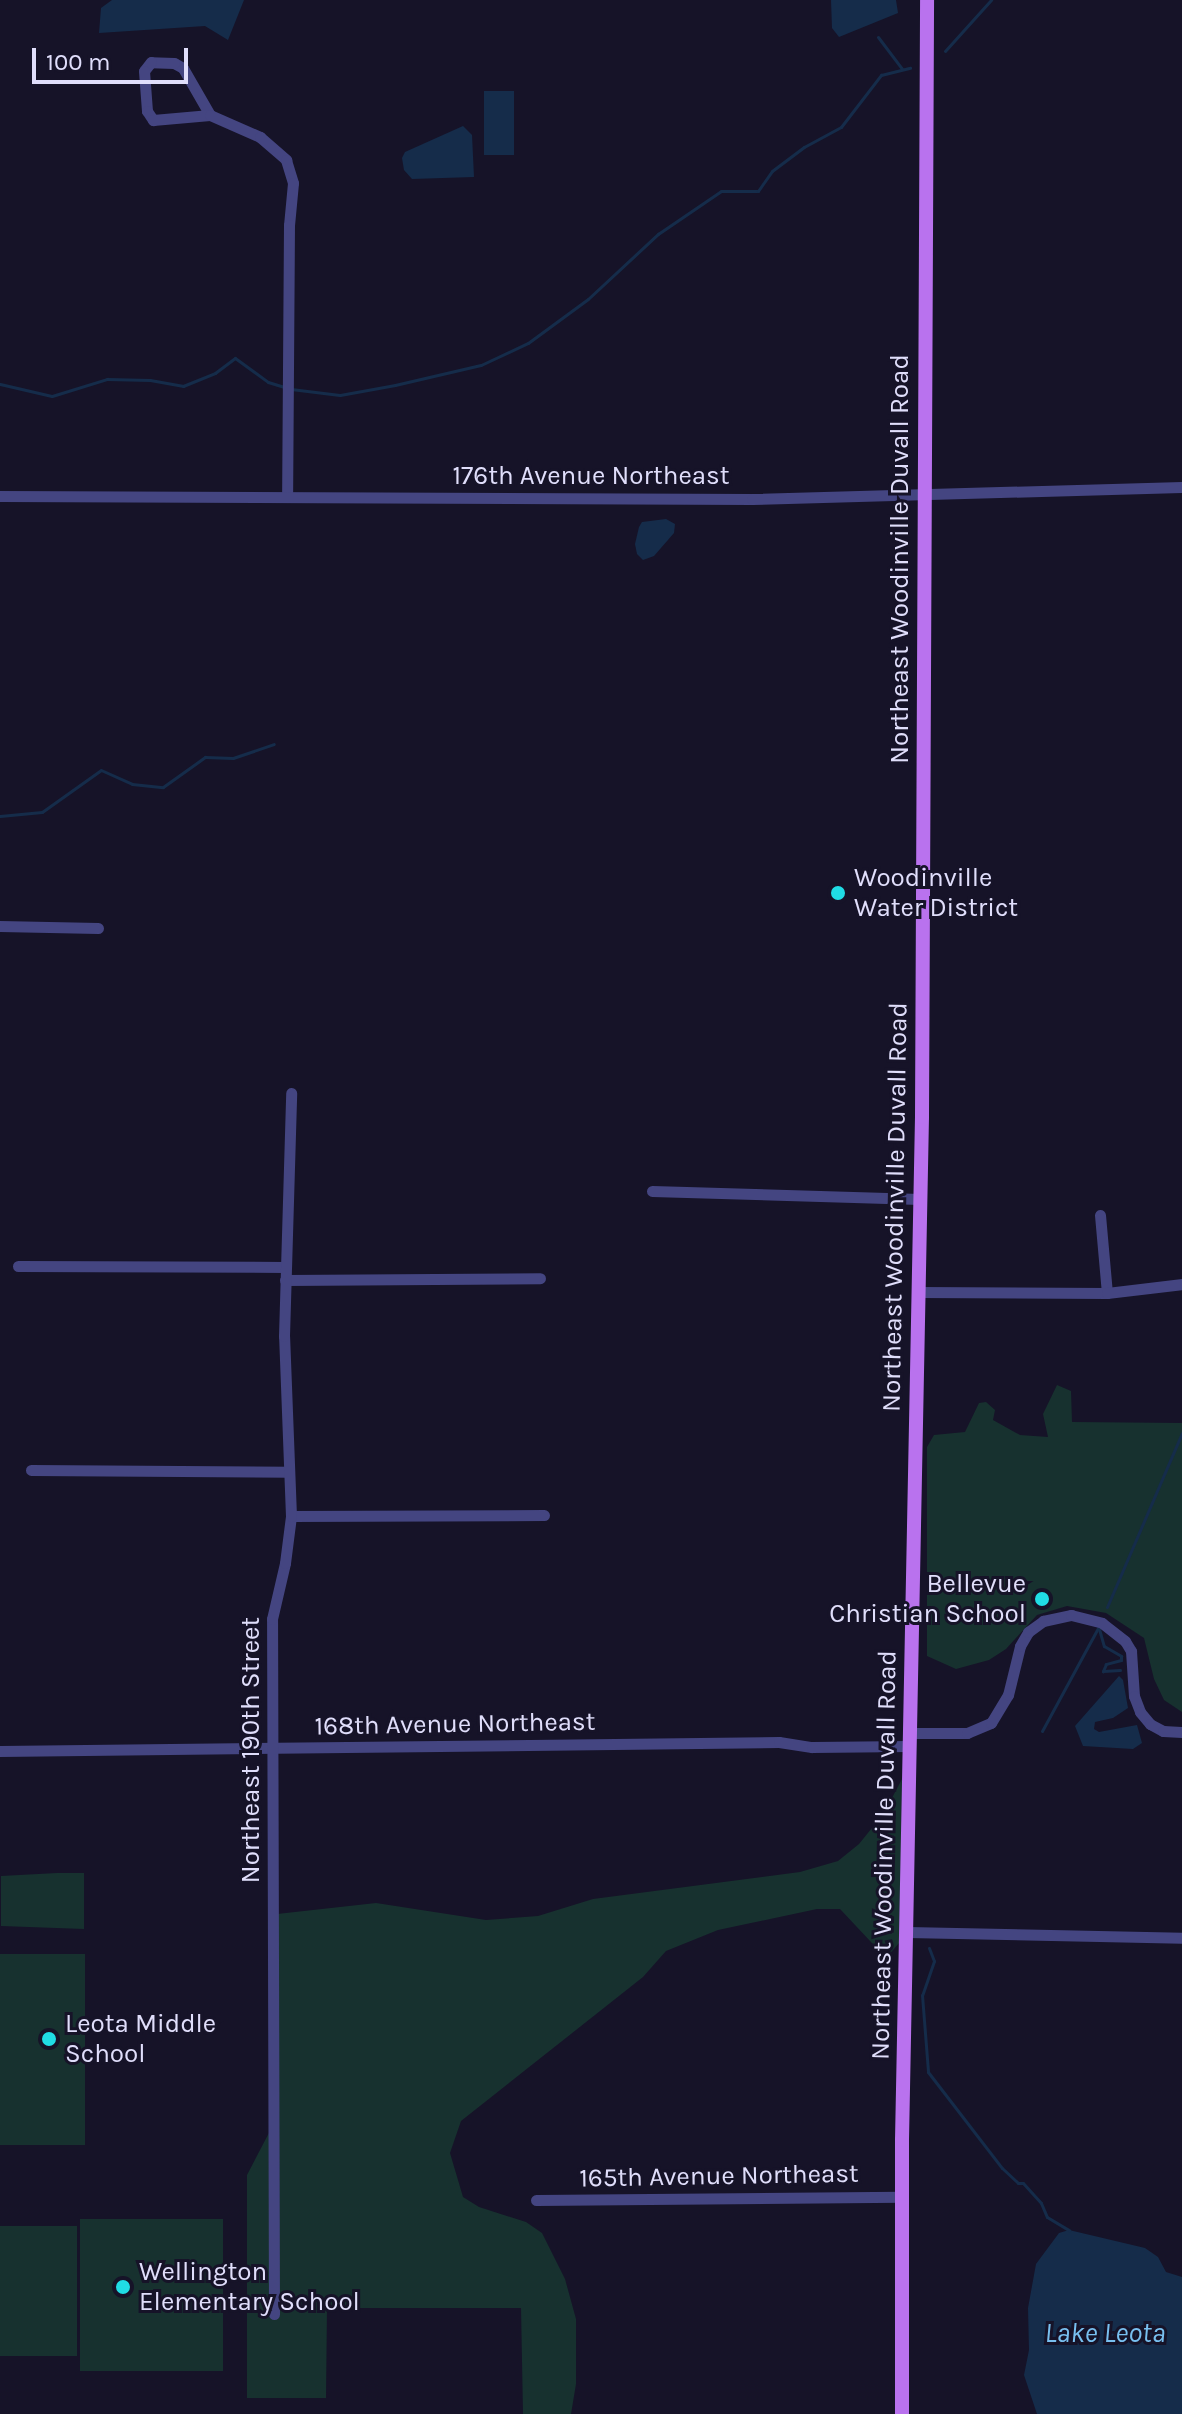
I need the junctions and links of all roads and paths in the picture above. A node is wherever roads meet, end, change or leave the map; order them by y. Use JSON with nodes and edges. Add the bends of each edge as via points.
{"nodes":[{"id":1,"x":927,"y":0,"type":"edge"},
{"id":2,"x":210,"y":115,"type":"junction"},
{"id":3,"x":1182,"y":487,"type":"edge"},
{"id":4,"x":0,"y":496,"type":"edge"},
{"id":5,"x":287,"y":497,"type":"junction"},
{"id":6,"x":924,"y":497,"type":"junction"},
{"id":7,"x":0,"y":926,"type":"edge"},
{"id":8,"x":98,"y":928,"type":"dead end"},
{"id":9,"x":291,"y":1093,"type":"dead end"},
{"id":10,"x":652,"y":1191,"type":"dead end"},
{"id":11,"x":920,"y":1199,"type":"junction"},
{"id":12,"x":1100,"y":1215,"type":"dead end"},
{"id":13,"x":18,"y":1266,"type":"dead end"},
{"id":14,"x":285,"y":1274,"type":"junction"},
{"id":15,"x":540,"y":1278,"type":"dead end"},
{"id":16,"x":1182,"y":1284,"type":"edge"},
{"id":17,"x":917,"y":1292,"type":"junction"},
{"id":18,"x":1107,"y":1293,"type":"junction"},
{"id":19,"x":31,"y":1470,"type":"dead end"},
{"id":20,"x":289,"y":1472,"type":"junction"},
{"id":21,"x":544,"y":1515,"type":"dead end"},
{"id":22,"x":291,"y":1516,"type":"junction"},
{"id":23,"x":1182,"y":1732,"type":"edge"},
{"id":24,"x":910,"y":1740,"type":"junction"},
{"id":25,"x":273,"y":1749,"type":"junction"},
{"id":26,"x":0,"y":1751,"type":"edge"},
{"id":27,"x":907,"y":1932,"type":"junction"},
{"id":28,"x":1182,"y":1938,"type":"edge"},
{"id":29,"x":902,"y":2197,"type":"junction"},
{"id":30,"x":536,"y":2200,"type":"dead end"},
{"id":31,"x":274,"y":2314,"type":"dead end"},
{"id":32,"x":902,"y":2414,"type":"edge"}],
"edges":[{"from":1,"to":6,"type":"main road","name":"Northeast Woodinville Duvall Road"},
{"from":2,"to":2,"type":"street","via":[[153,120],[147,111],[144,71],[151,62],[183,68]]},
{"from":2,"to":5,"type":"street","via":[[274,147],[286,160],[293,183]]},
{"from":3,"to":6,"type":"street","name":"176th Avenue Northeast"},
{"from":4,"to":5,"type":"street","name":"176th Avenue Northeast"},
{"from":5,"to":6,"type":"street","name":"176th Avenue Northeast"},
{"from":6,"to":11,"type":"main road","name":"Northeast Woodinville Duvall Road"},
{"from":7,"to":8,"type":"street"},
{"from":9,"to":14,"type":"street","name":"Northeast 190th Street"},
{"from":10,"to":11,"type":"street"},
{"from":11,"to":17,"type":"main road","name":"Northeast Woodinville Duvall Road"},
{"from":12,"to":18,"type":"street"},
{"from":13,"to":14,"type":"street"},
{"from":14,"to":15,"type":"street"},
{"from":14,"to":20,"type":"street","name":"Northeast 190th Street"},
{"from":16,"to":18,"type":"street"},
{"from":17,"to":18,"type":"street"},
{"from":17,"to":24,"type":"main road","name":"Northeast Woodinville Duvall Road"},
{"from":19,"to":20,"type":"street"},
{"from":20,"to":22,"type":"street","name":"Northeast 190th Street"},
{"from":21,"to":22,"type":"street"},
{"from":22,"to":25,"type":"street","name":"Northeast 190th Street","via":[[272,1619]]},
{"from":23,"to":24,"type":"street","name":"168th Avenue Northeast","via":[[1163,1731],[1140,1712],[1125,1641],[1102,1623],[1071,1615],[1043,1621],[1028,1632],[1008,1695],[991,1723],[967,1733]]},
{"from":24,"to":25,"type":"street","name":"168th Avenue Northeast","via":[[812,1747],[779,1742]]},
{"from":24,"to":27,"type":"main road","name":"Northeast Woodinville Duvall Road"},
{"from":25,"to":26,"type":"street","name":"168th Avenue Northeast"},
{"from":25,"to":31,"type":"street","name":"Northeast 190th Street"},
{"from":27,"to":28,"type":"street"},
{"from":27,"to":29,"type":"main road","name":"Northeast Woodinville Duvall Road"},
{"from":29,"to":30,"type":"street","name":"165th Avenue Northeast"},
{"from":29,"to":32,"type":"main road","name":"Northeast Woodinville Duvall Road"}]}
